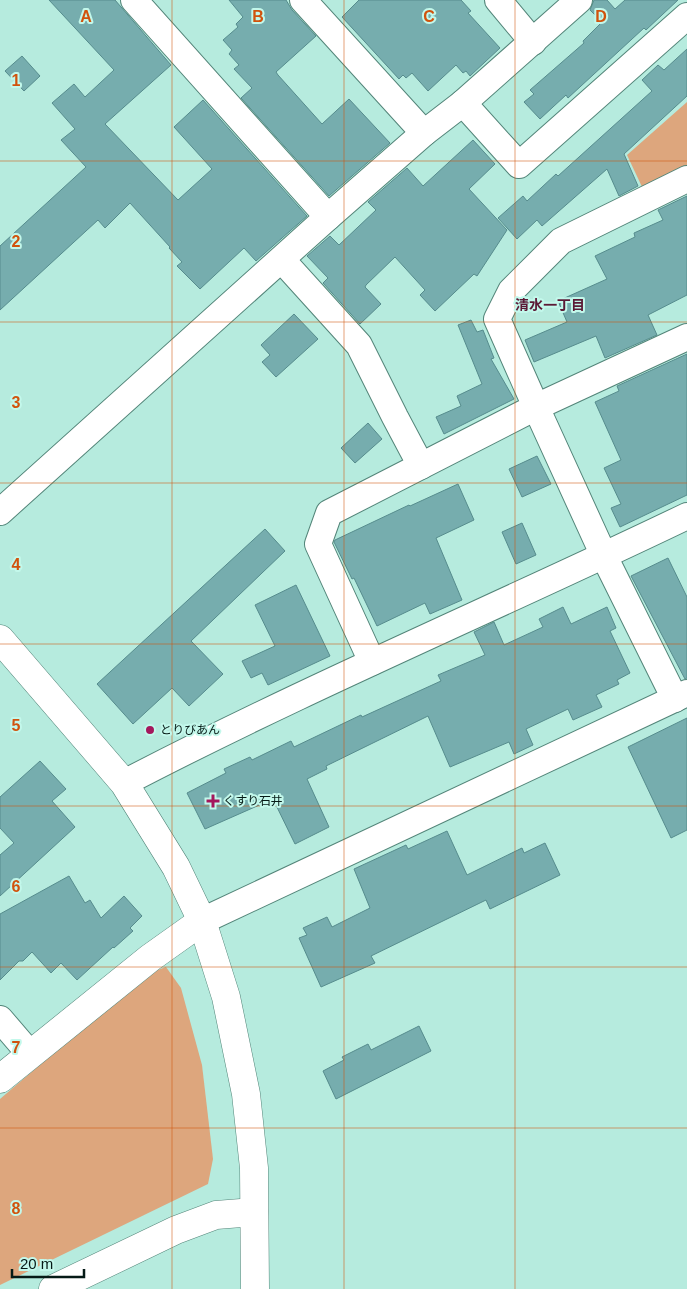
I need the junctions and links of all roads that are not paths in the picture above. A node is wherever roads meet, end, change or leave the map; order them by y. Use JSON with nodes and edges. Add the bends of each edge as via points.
{"nodes":[{"id":1,"x":134,"y":0,"type":"edge"},
{"id":2,"x":303,"y":0,"type":"edge"},
{"id":3,"x":498,"y":0,"type":"edge"},
{"id":4,"x":579,"y":0,"type":"edge"},
{"id":5,"x":687,"y":16,"type":"edge"},
{"id":6,"x":533,"y":42,"type":"junction"},
{"id":7,"x":463,"y":103,"type":"junction"},
{"id":8,"x":424,"y":133,"type":"junction"},
{"id":9,"x":687,"y":179,"type":"edge"},
{"id":10,"x":328,"y":217,"type":"junction"},
{"id":11,"x":282,"y":260,"type":"junction"},
{"id":12,"x":687,"y":337,"type":"edge"},
{"id":13,"x":536,"y":408,"type":"junction"},
{"id":14,"x":421,"y":466,"type":"junction"},
{"id":15,"x":0,"y":512,"type":"edge"},
{"id":16,"x":687,"y":516,"type":"edge"},
{"id":17,"x":604,"y":556,"type":"junction"},
{"id":18,"x":0,"y":639,"type":"edge"},
{"id":19,"x":372,"y":662,"type":"junction"},
{"id":20,"x":681,"y":696,"type":"edge"},
{"id":21,"x":124,"y":783,"type":"junction"},
{"id":22,"x":202,"y":921,"type":"junction"},
{"id":23,"x":0,"y":1019,"type":"edge"},
{"id":24,"x":30,"y":1054,"type":"junction"},
{"id":25,"x":0,"y":1079,"type":"edge"},
{"id":26,"x":254,"y":1212,"type":"junction"},
{"id":27,"x":53,"y":1289,"type":"edge"},
{"id":28,"x":255,"y":1289,"type":"edge"}],
"edges":[{"from":1,"to":10,"type":"street"},
{"from":2,"to":8,"type":"street"},
{"from":3,"to":6,"type":"street"},
{"from":4,"to":6,"type":"street"},
{"from":5,"to":7,"type":"street","via":[[519,165]]},
{"from":6,"to":7,"type":"street"},
{"from":7,"to":8,"type":"street"},
{"from":8,"to":10,"type":"street"},
{"from":9,"to":13,"type":"street","via":[[561,241],[511,291],[497,320]]},
{"from":10,"to":11,"type":"street"},
{"from":11,"to":14,"type":"street","via":[[359,345]]},
{"from":11,"to":15,"type":"street"},
{"from":12,"to":13,"type":"street"},
{"from":13,"to":14,"type":"street"},
{"from":13,"to":17,"type":"street"},
{"from":14,"to":19,"type":"street","via":[[329,513],[318,544]]},
{"from":16,"to":17,"type":"street"},
{"from":17,"to":19,"type":"street"},
{"from":17,"to":20,"type":"street"},
{"from":18,"to":21,"type":"street"},
{"from":19,"to":21,"type":"street"},
{"from":20,"to":22,"type":"street"},
{"from":21,"to":22,"type":"street","via":[[176,867]]},
{"from":22,"to":24,"type":"street","via":[[150,958]]},
{"from":22,"to":26,"type":"street","via":[[226,998],[241,1062],[254,1168]]},
{"from":23,"to":24,"type":"street"},
{"from":24,"to":25,"type":"street"},
{"from":26,"to":27,"type":"street","via":[[216,1215],[176,1230]]},
{"from":26,"to":28,"type":"street"}]}
